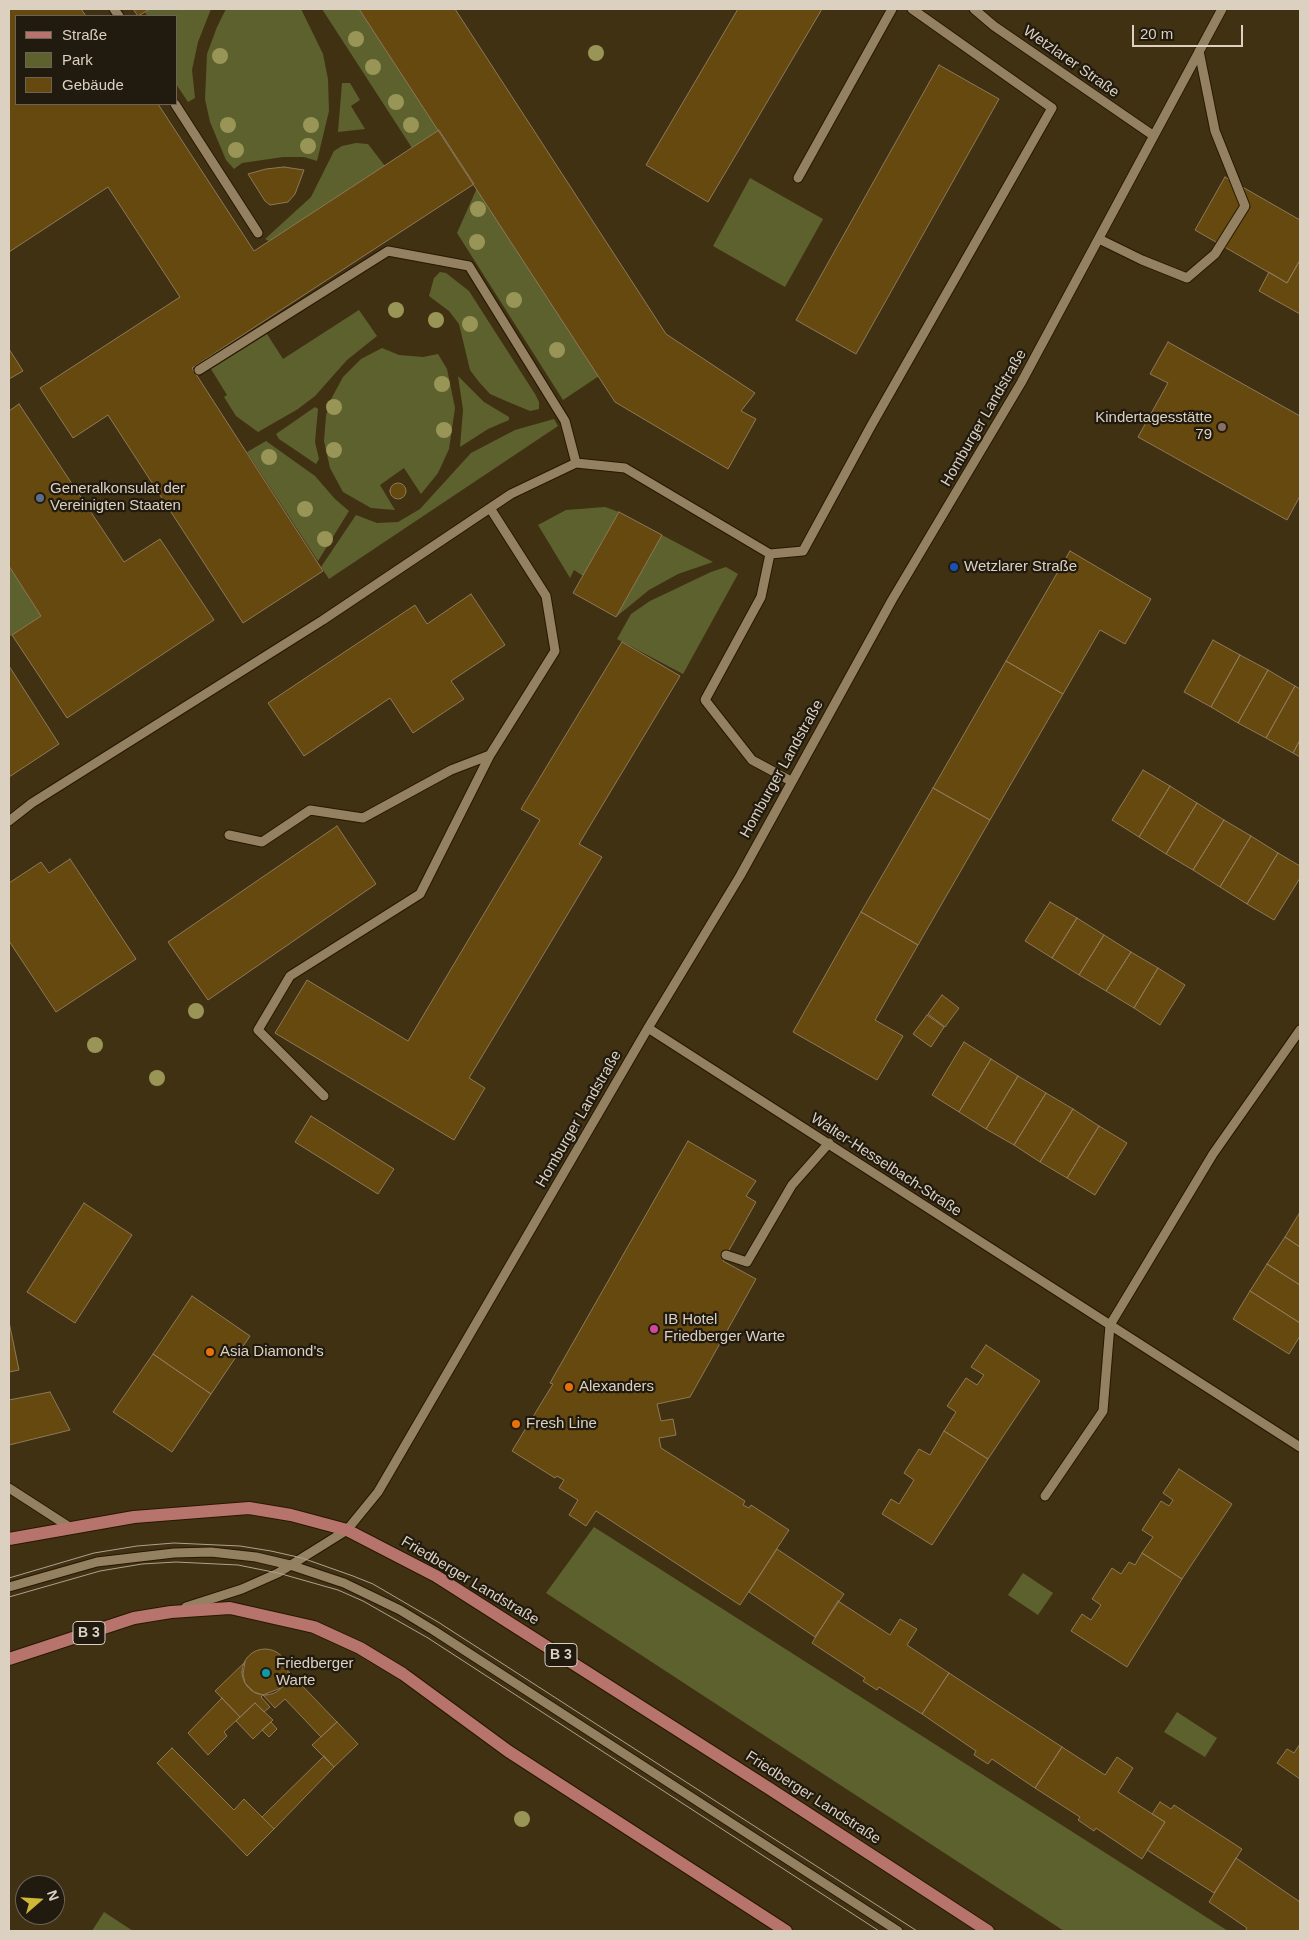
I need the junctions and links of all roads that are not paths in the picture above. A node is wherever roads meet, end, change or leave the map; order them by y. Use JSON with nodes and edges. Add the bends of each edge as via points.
{"nodes":[{"id":1,"x":892,"y":9,"type":"edge"},
{"id":2,"x":912,"y":9,"type":"edge"},
{"id":3,"x":974,"y":9,"type":"edge"},
{"id":4,"x":1222,"y":9,"type":"edge"},
{"id":5,"x":1199,"y":51,"type":"junction"},
{"id":6,"x":176,"y":105,"type":"edge"},
{"id":7,"x":1154,"y":136,"type":"junction"},
{"id":8,"x":798,"y":178,"type":"dead end"},
{"id":9,"x":258,"y":233,"type":"dead end"},
{"id":10,"x":1099,"y":239,"type":"junction"},
{"id":11,"x":200,"y":370,"type":"dead end"},
{"id":12,"x":576,"y":463,"type":"junction"},
{"id":13,"x":490,"y":508,"type":"junction"},
{"id":14,"x":770,"y":554,"type":"junction"},
{"id":15,"x":490,"y":755,"type":"junction"},
{"id":16,"x":790,"y":781,"type":"junction"},
{"id":17,"x":9,"y":821,"type":"edge"},
{"id":18,"x":229,"y":835,"type":"dead end"},
{"id":19,"x":648,"y":1028,"type":"junction"},
{"id":20,"x":1300,"y":1030,"type":"edge"},
{"id":21,"x":324,"y":1096,"type":"dead end"},
{"id":22,"x":829,"y":1144,"type":"junction"},
{"id":23,"x":726,"y":1254,"type":"dead end"},
{"id":24,"x":1110,"y":1325,"type":"junction"},
{"id":25,"x":1300,"y":1447,"type":"edge"},
{"id":26,"x":9,"y":1488,"type":"edge"},
{"id":27,"x":1045,"y":1496,"type":"dead end"},
{"id":28,"x":71,"y":1528,"type":"junction"},
{"id":29,"x":347,"y":1530,"type":"junction"},
{"id":30,"x":9,"y":1539,"type":"edge"},
{"id":31,"x":290,"y":1565,"type":"junction"},
{"id":32,"x":9,"y":1587,"type":"edge"},
{"id":33,"x":171,"y":1612,"type":"junction"},
{"id":34,"x":9,"y":1659,"type":"edge"},
{"id":35,"x":786,"y":1931,"type":"edge"},
{"id":36,"x":898,"y":1931,"type":"edge"},
{"id":37,"x":988,"y":1931,"type":"edge"}],
"edges":[{"from":1,"to":8,"type":"street"},
{"from":2,"to":14,"type":"street","via":[[1052,108],[803,551]]},
{"from":3,"to":7,"type":"street","name":"Wetzlarer Straße"},
{"from":4,"to":5,"type":"street","name":"Homburger Landstraße"},
{"from":5,"to":7,"type":"street","name":"Homburger Landstraße"},
{"from":5,"to":10,"type":"street","via":[[1215,130],[1244,206],[1215,254],[1187,278]]},
{"from":6,"to":9,"type":"street"},
{"from":7,"to":10,"type":"street","name":"Homburger Landstraße"},
{"from":10,"to":16,"type":"street","name":"Homburger Landstraße","via":[[1022,383],[892,600]]},
{"from":11,"to":12,"type":"street","via":[[388,250],[469,266],[566,421]]},
{"from":12,"to":13,"type":"street","via":[[511,494]]},
{"from":12,"to":14,"type":"street","via":[[625,468]]},
{"from":13,"to":15,"type":"street","via":[[546,596],[555,651]]},
{"from":13,"to":17,"type":"street","via":[[323,620],[32,802]]},
{"from":14,"to":16,"type":"street","via":[[761,598],[705,700],[752,760]]},
{"from":15,"to":18,"type":"street","via":[[451,770],[363,818],[310,810],[262,842]]},
{"from":15,"to":21,"type":"street","via":[[420,894],[290,976],[258,1030]]},
{"from":16,"to":19,"type":"street","name":"Homburger Landstraße","via":[[740,876]]},
{"from":19,"to":22,"type":"street","name":"Walter-Hesselbach-Straße"},
{"from":19,"to":29,"type":"street","name":"Homburger Landstraße","via":[[378,1492]]},
{"from":20,"to":24,"type":"street","via":[[1213,1154]]},
{"from":22,"to":23,"type":"street","via":[[792,1185],[747,1262]]},
{"from":22,"to":24,"type":"street","name":"Walter-Hesselbach-Straße"},
{"from":24,"to":25,"type":"street","name":"Walter-Hesselbach-Straße"},
{"from":24,"to":27,"type":"street","via":[[1103,1411]]},
{"from":26,"to":28,"type":"street"},
{"from":28,"to":29,"type":"main road","name":"Friedberger Landstraße","number":"B 3","via":[[134,1517],[249,1508],[292,1515]]},
{"from":28,"to":30,"type":"main road","name":"Friedberger Landstraße","number":"B 3"},
{"from":29,"to":31,"type":"street","name":"Homburger Landstraße"},
{"from":29,"to":37,"type":"main road","name":"Friedberger Landstraße","number":"B 3","via":[[450,1585]]},
{"from":31,"to":32,"type":"street","via":[[211,1552],[174,1553],[97,1562]]},
{"from":31,"to":33,"type":"street","name":"Homburger Landstraße","via":[[242,1589]]},
{"from":31,"to":36,"type":"street","via":[[344,1583],[400,1610]]},
{"from":33,"to":34,"type":"main road","number":"B 3","via":[[134,1618]]},
{"from":33,"to":35,"type":"main road","number":"B 3","via":[[230,1608],[314,1627],[346,1640],[403,1674],[508,1751]]}]}
